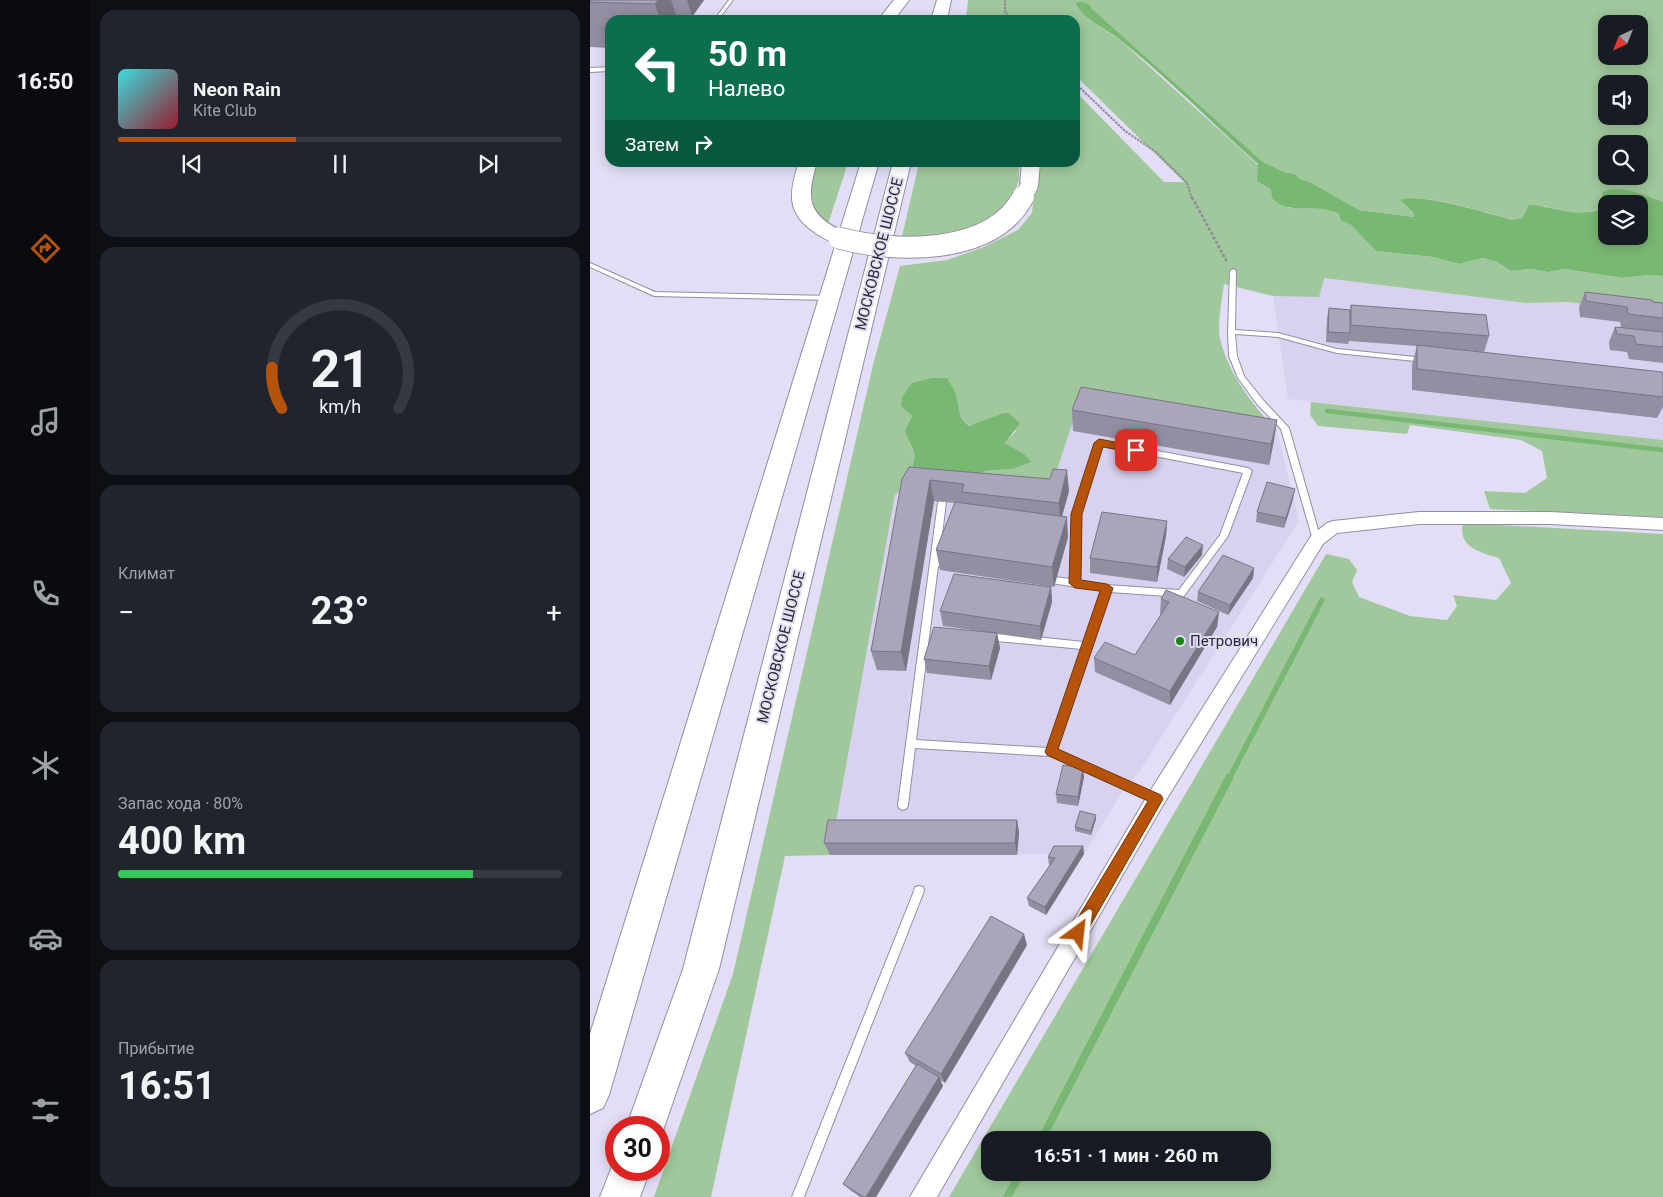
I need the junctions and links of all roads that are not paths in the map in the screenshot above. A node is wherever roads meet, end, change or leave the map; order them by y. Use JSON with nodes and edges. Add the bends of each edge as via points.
{"nodes":[{"id":1,"x":731,"y":0,"type":"edge"},
{"id":2,"x":902,"y":0,"type":"edge"},
{"id":3,"x":944,"y":0,"type":"edge"},
{"id":4,"x":720,"y":15,"type":"edge"},
{"id":5,"x":890,"y":15,"type":"edge"},
{"id":6,"x":940,"y":15,"type":"edge"},
{"id":7,"x":590,"y":70,"type":"edge"},
{"id":8,"x":605,"y":70,"type":"edge"},
{"id":9,"x":869,"y":167,"type":"edge"},
{"id":10,"x":901,"y":167,"type":"edge"},
{"id":11,"x":1031,"y":167,"type":"edge"},
{"id":12,"x":805,"y":170,"type":"edge"},
{"id":13,"x":590,"y":265,"type":"edge"},
{"id":14,"x":1233,"y":271,"type":"road end"},
{"id":15,"x":830,"y":298,"type":"junction"},
{"id":16,"x":1230,"y":332,"type":"junction"},
{"id":17,"x":1436,"y":362,"type":"edge"},
{"id":18,"x":942,"y":502,"type":"dead end"},
{"id":19,"x":1663,"y":524,"type":"edge"},
{"id":20,"x":1316,"y":540,"type":"junction"},
{"id":21,"x":934,"y":562,"type":"junction"},
{"id":22,"x":962,"y":566,"type":"edge"},
{"id":23,"x":1037,"y":578,"type":"edge"},
{"id":24,"x":1075,"y":583,"type":"junction"},
{"id":25,"x":1107,"y":588,"type":"junction"},
{"id":26,"x":973,"y":634,"type":"edge"},
{"id":27,"x":1088,"y":646,"type":"junction"},
{"id":28,"x":911,"y":744,"type":"junction"},
{"id":29,"x":1051,"y":752,"type":"junction"},
{"id":30,"x":1156,"y":799,"type":"junction"},
{"id":31,"x":903,"y":805,"type":"dead end"},
{"id":32,"x":920,"y":891,"type":"dead end"},
{"id":33,"x":590,"y":1095,"type":"edge"},
{"id":34,"x":649,"y":1116,"type":"edge"},
{"id":35,"x":626,"y":1181,"type":"edge"},
{"id":36,"x":620,"y":1197,"type":"edge"},
{"id":37,"x":798,"y":1197,"type":"edge"},
{"id":38,"x":923,"y":1197,"type":"edge"}],
"edges":[{"from":1,"to":4,"type":"lane"},
{"from":2,"to":5,"type":"highway"},
{"from":3,"to":6,"type":"highway"},
{"from":7,"to":8,"type":"lane"},
{"from":9,"to":15,"type":"highway","name":"МОСКОВСКОЕ ШОССЕ"},
{"from":10,"to":34,"type":"highway","name":"МОСКОВСКОЕ ШОССЕ","via":[[701,970]]},
{"from":11,"to":12,"type":"highway","bridge":true,"via":[[1029,186],[1022,203],[1005,219],[981,233],[934,246],[883,248],[845,240],[814,223],[804,212],[799,195]]},
{"from":13,"to":15,"type":"lane","via":[[654,294]]},
{"from":14,"to":16,"type":"lane"},
{"from":15,"to":33,"type":"highway","name":"МОСКОВСКОЕ ШОССЕ"},
{"from":16,"to":17,"type":"lane","via":[[1278,335],[1337,351]]},
{"from":16,"to":20,"type":"lane","via":[[1233,356],[1241,376],[1285,428]]},
{"from":18,"to":21,"type":"lane"},
{"from":19,"to":20,"type":"street","via":[[1550,518],[1419,518],[1333,527]]},
{"from":20,"to":30,"type":"street"},
{"from":21,"to":22,"type":"lane"},
{"from":21,"to":28,"type":"lane","via":[[930,630]]},
{"from":23,"to":24,"type":"lane"},
{"from":24,"to":25,"type":"lane"},
{"from":24,"to":25,"type":"lane","via":[[1077,514],[1099,443],[1248,471],[1224,536],[1181,594]]},
{"from":25,"to":27,"type":"lane"},
{"from":26,"to":27,"type":"lane"},
{"from":27,"to":29,"type":"lane"},
{"from":28,"to":29,"type":"lane"},
{"from":28,"to":31,"type":"lane"},
{"from":29,"to":30,"type":"lane"},
{"from":30,"to":38,"type":"street"},
{"from":32,"to":37,"type":"lane"},
{"from":35,"to":36,"type":"highway"}]}
